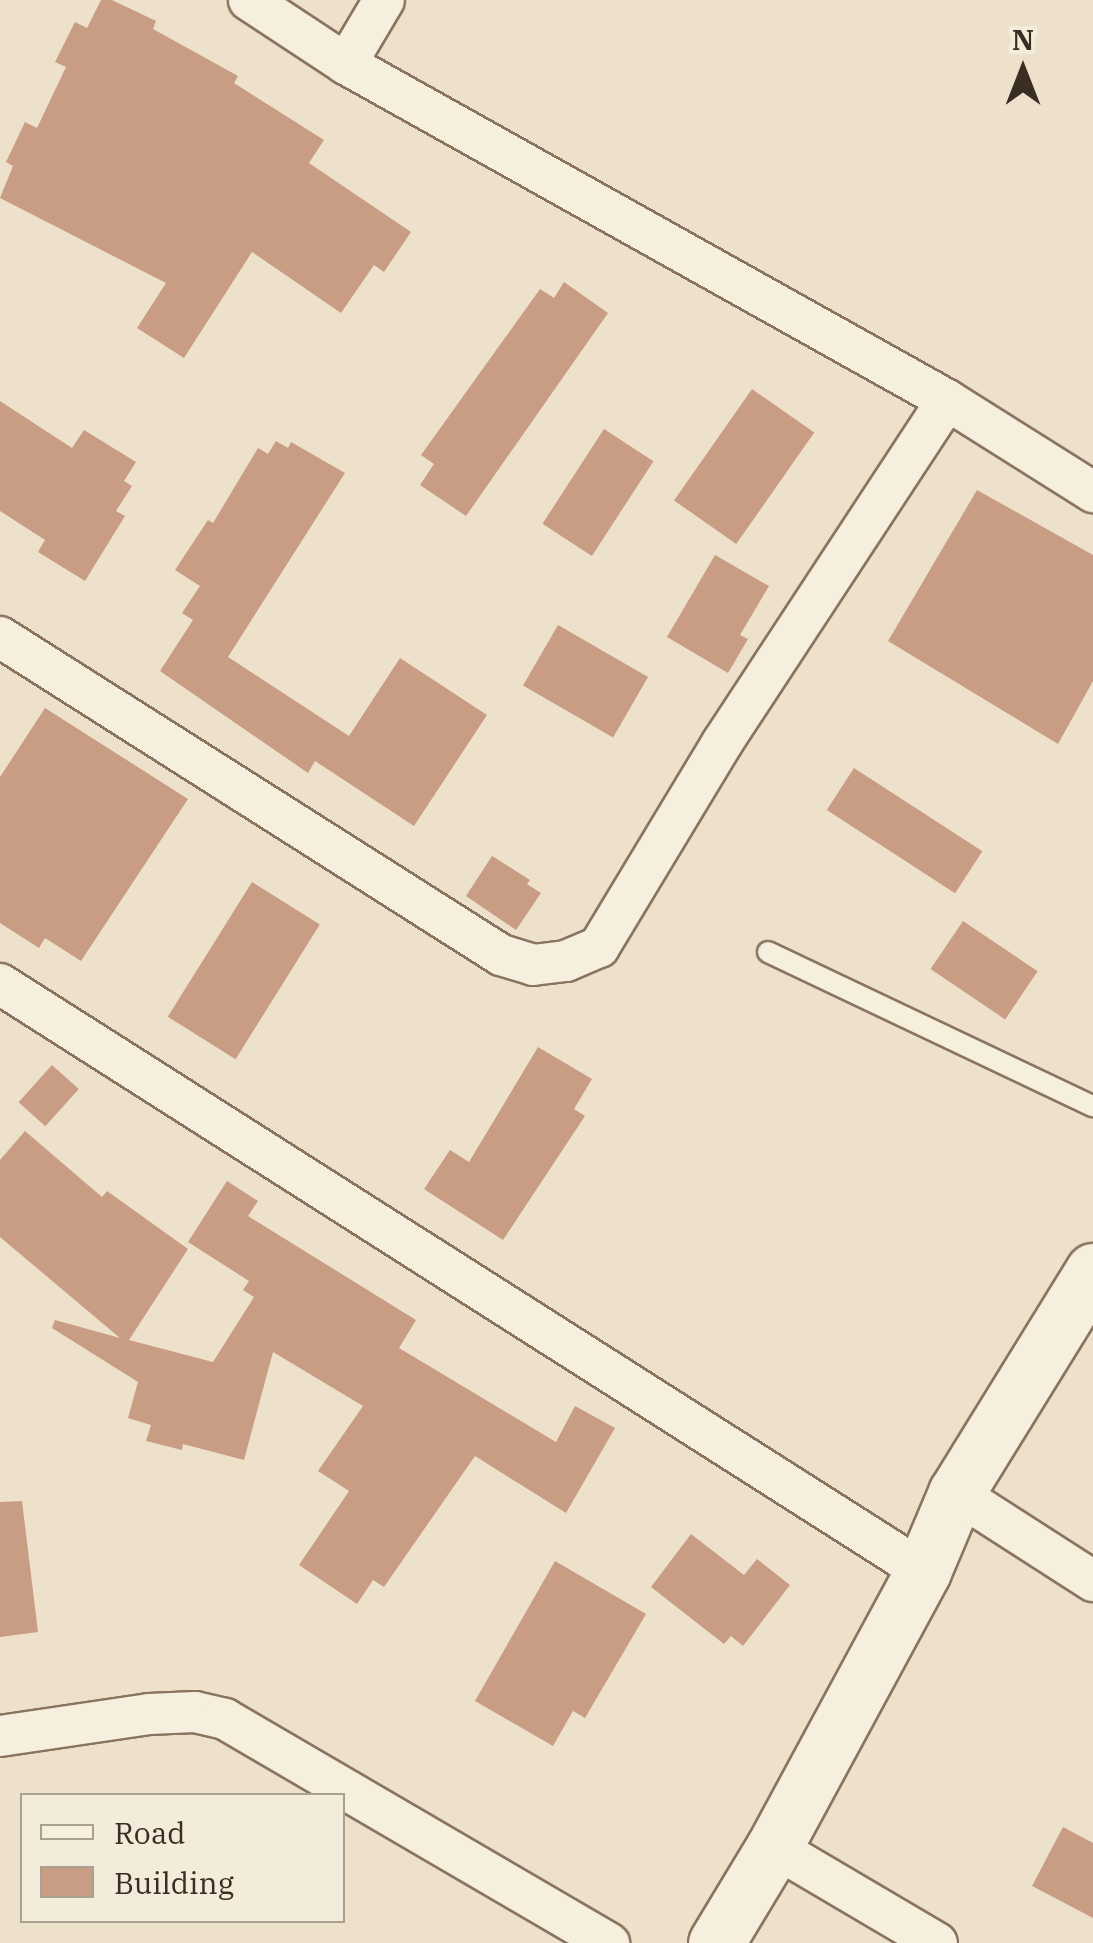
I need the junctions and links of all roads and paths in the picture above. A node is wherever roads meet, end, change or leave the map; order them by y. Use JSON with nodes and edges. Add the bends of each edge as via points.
{"nodes":[{"id":1,"x":249,"y":0,"type":"edge"},
{"id":2,"x":384,"y":0,"type":"edge"},
{"id":3,"x":346,"y":64,"type":"junction"},
{"id":4,"x":948,"y":400,"type":"junction"},
{"id":5,"x":1093,"y":492,"type":"edge"},
{"id":6,"x":0,"y":637,"type":"edge"},
{"id":7,"x":768,"y":952,"type":"dead end"},
{"id":8,"x":2,"y":988,"type":"edge"},
{"id":9,"x":1093,"y":1106,"type":"edge"},
{"id":10,"x":1093,"y":1271,"type":"edge"},
{"id":11,"x":956,"y":1494,"type":"junction"},
{"id":12,"x":923,"y":1571,"type":"junction"},
{"id":13,"x":1093,"y":1581,"type":"edge"},
{"id":14,"x":0,"y":1736,"type":"edge"},
{"id":15,"x":774,"y":1846,"type":"junction"},
{"id":16,"x":609,"y":1943,"type":"edge"},
{"id":17,"x":716,"y":1943,"type":"edge"},
{"id":18,"x":937,"y":1943,"type":"edge"}],
"edges":[{"from":1,"to":3,"type":"street"},
{"from":2,"to":3,"type":"street"},
{"from":3,"to":4,"type":"street"},
{"from":4,"to":5,"type":"street"},
{"from":4,"to":6,"type":"street","via":[[722,743],[600,947],[566,961],[533,965],[501,955]]},
{"from":7,"to":9,"type":"lane"},
{"from":8,"to":12,"type":"street"},
{"from":10,"to":11,"type":"street"},
{"from":11,"to":12,"type":"street"},
{"from":11,"to":13,"type":"street"},
{"from":12,"to":15,"type":"street"},
{"from":14,"to":16,"type":"street","via":[[149,1714],[195,1712],[225,1719]]},
{"from":15,"to":17,"type":"street"},
{"from":15,"to":18,"type":"street"}]}
